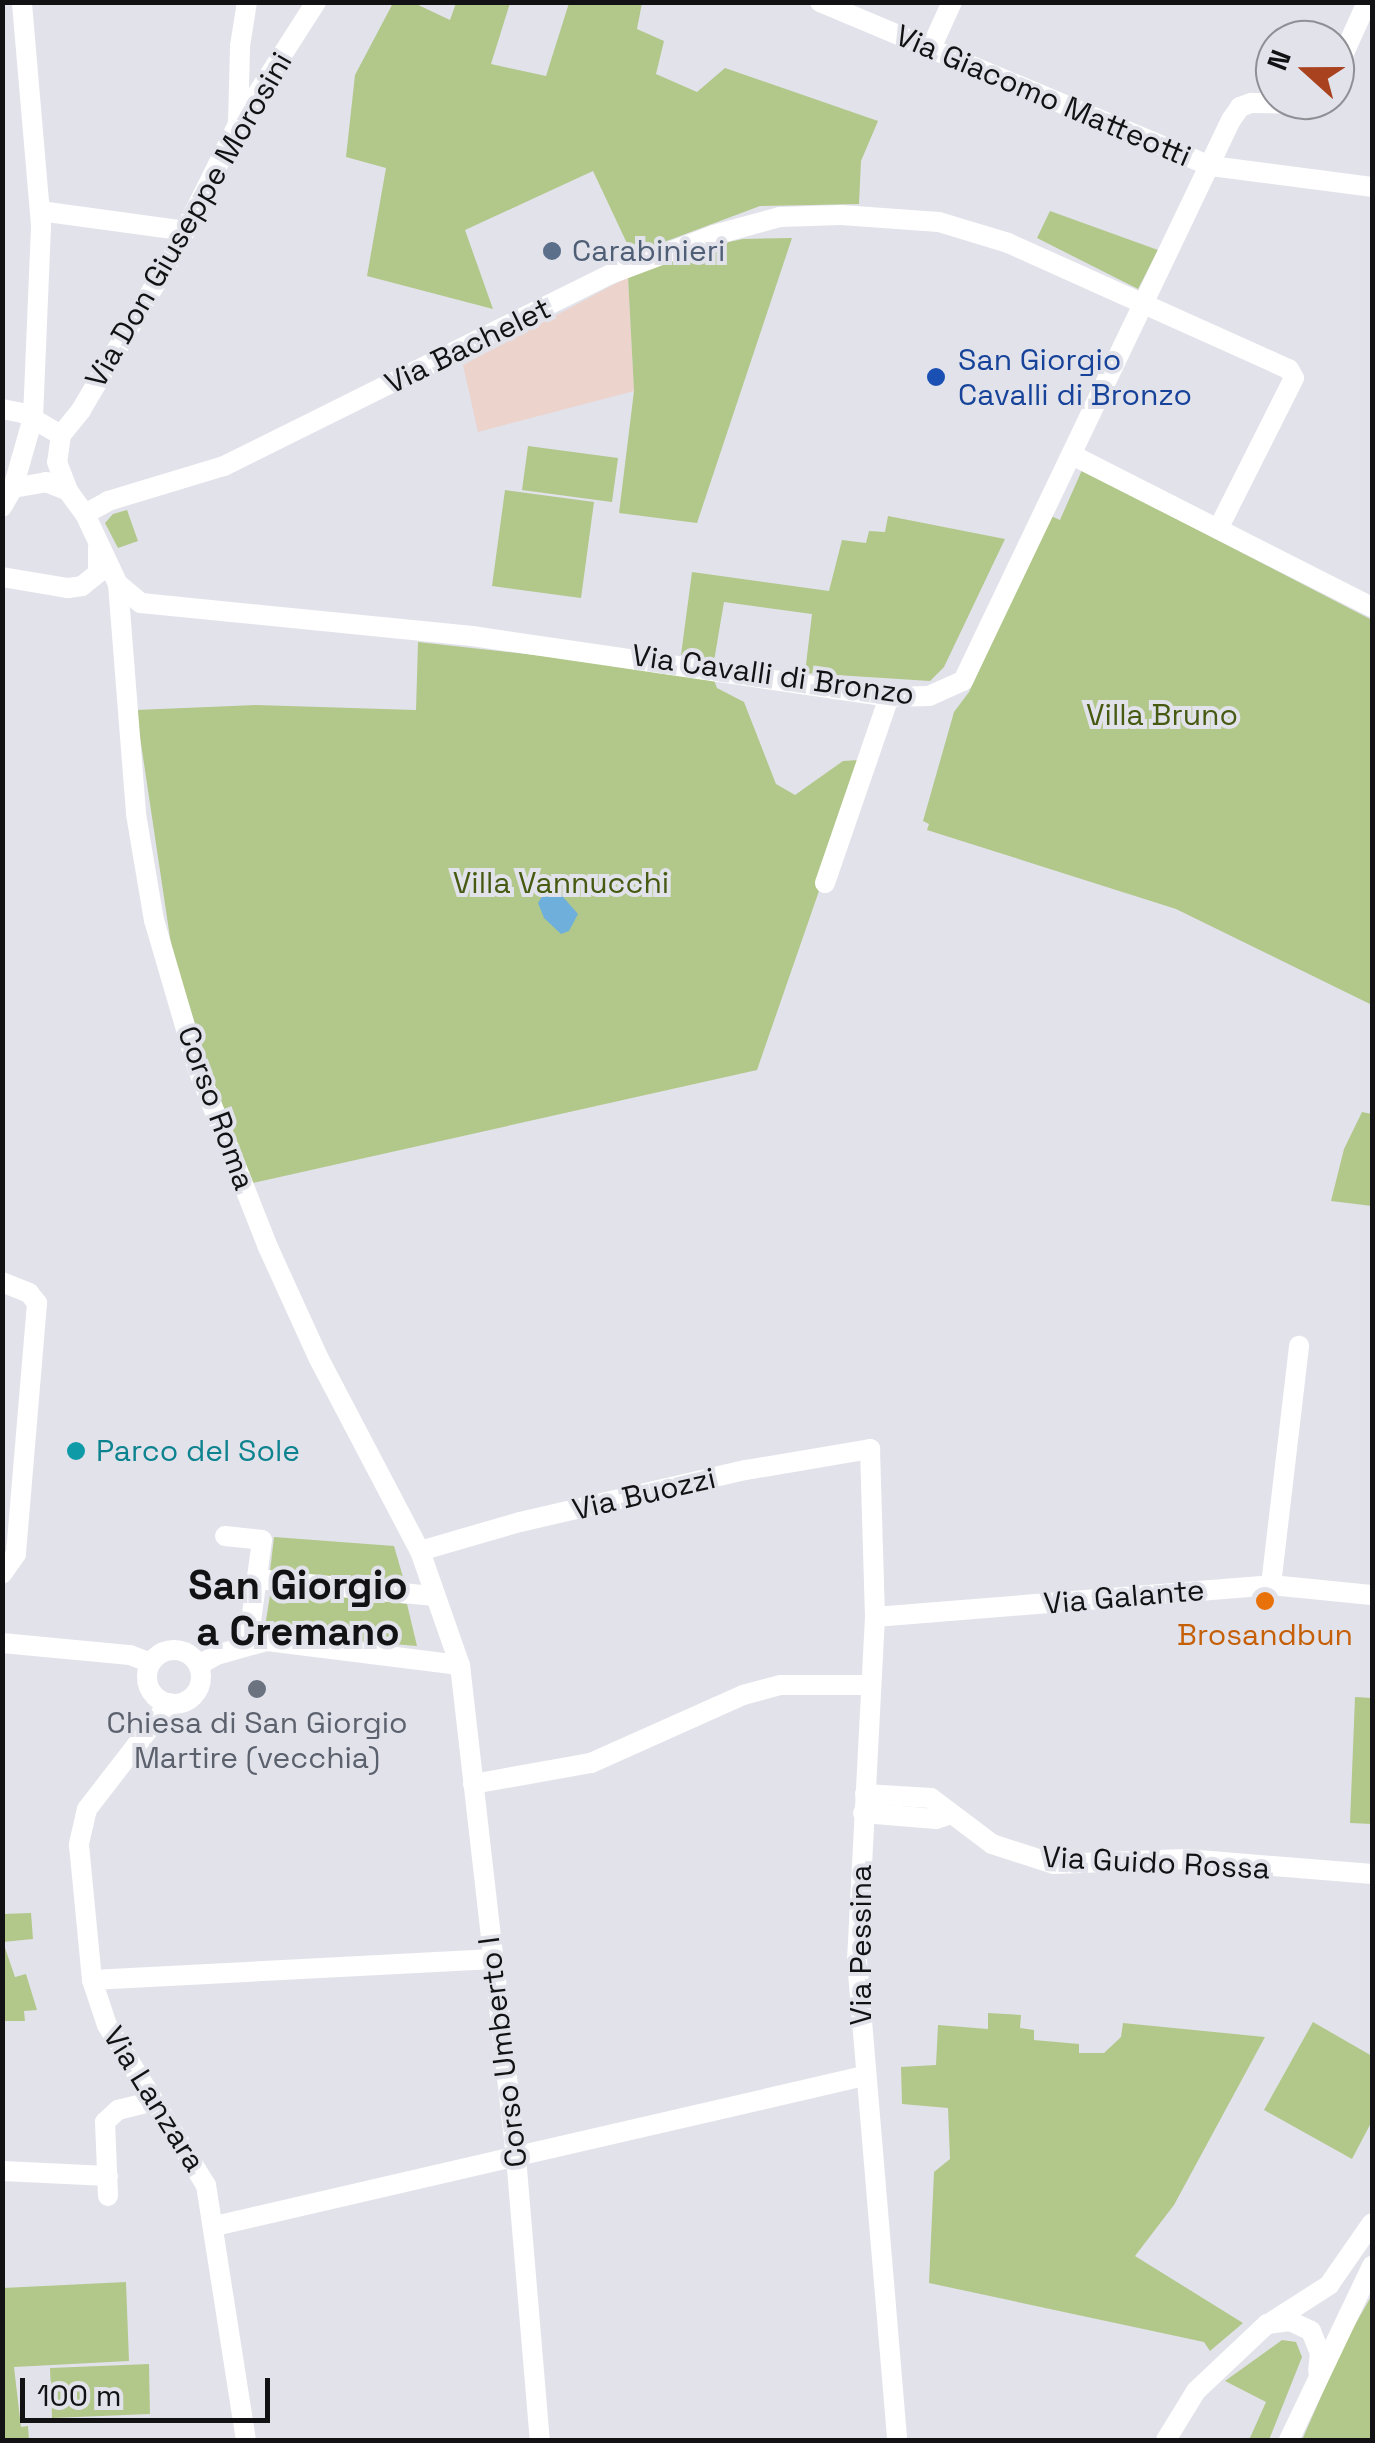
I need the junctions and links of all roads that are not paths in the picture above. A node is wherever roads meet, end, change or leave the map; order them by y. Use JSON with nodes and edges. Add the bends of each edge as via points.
{"nodes":[{"id":1,"x":22,"y":2,"type":"edge"},
{"id":2,"x":247,"y":2,"type":"edge"},
{"id":3,"x":316,"y":2,"type":"edge"},
{"id":4,"x":820,"y":2,"type":"edge"},
{"id":5,"x":952,"y":2,"type":"edge"},
{"id":6,"x":1367,"y":2,"type":"edge"},
{"id":7,"x":1355,"y":29,"type":"edge"},
{"id":8,"x":932,"y":48,"type":"junction"},
{"id":9,"x":1255,"y":106,"type":"edge"},
{"id":10,"x":238,"y":124,"type":"junction"},
{"id":11,"x":1211,"y":166,"type":"junction"},
{"id":12,"x":1372,"y":186,"type":"edge"},
{"id":13,"x":40,"y":211,"type":"junction"},
{"id":14,"x":186,"y":231,"type":"junction"},
{"id":15,"x":1144,"y":307,"type":"junction"},
{"id":16,"x":2,"y":409,"type":"edge"},
{"id":17,"x":33,"y":418,"type":"junction"},
{"id":18,"x":60,"y":435,"type":"junction"},
{"id":19,"x":1074,"y":456,"type":"junction"},
{"id":20,"x":13,"y":488,"type":"junction"},
{"id":21,"x":68,"y":490,"type":"junction"},
{"id":22,"x":2,"y":507,"type":"edge"},
{"id":23,"x":84,"y":514,"type":"junction"},
{"id":24,"x":1218,"y":530,"type":"junction"},
{"id":25,"x":98,"y":546,"type":"junction"},
{"id":26,"x":2,"y":577,"type":"edge"},
{"id":27,"x":118,"y":584,"type":"junction"},
{"id":28,"x":1372,"y":607,"type":"edge"},
{"id":29,"x":889,"y":696,"type":"junction"},
{"id":30,"x":825,"y":883,"type":"dead end"},
{"id":31,"x":2,"y":1282,"type":"edge"},
{"id":32,"x":1299,"y":1346,"type":"dead end"},
{"id":33,"x":870,"y":1449,"type":"joint"},
{"id":34,"x":225,"y":1536,"type":"dead end"},
{"id":35,"x":420,"y":1551,"type":"junction"},
{"id":36,"x":2,"y":1574,"type":"edge"},
{"id":37,"x":257,"y":1579,"type":"junction"},
{"id":38,"x":1271,"y":1585,"type":"junction"},
{"id":39,"x":1372,"y":1595,"type":"edge"},
{"id":40,"x":436,"y":1596,"type":"junction"},
{"id":41,"x":874,"y":1618,"type":"junction"},
{"id":42,"x":2,"y":1643,"type":"edge"},
{"id":43,"x":248,"y":1644,"type":"junction"},
{"id":44,"x":151,"y":1663,"type":"junction"},
{"id":45,"x":199,"y":1665,"type":"junction"},
{"id":46,"x":460,"y":1665,"type":"junction"},
{"id":47,"x":869,"y":1685,"type":"junction"},
{"id":48,"x":168,"y":1704,"type":"junction"},
{"id":49,"x":473,"y":1784,"type":"junction"},
{"id":50,"x":864,"y":1803,"type":"junction"},
{"id":51,"x":1372,"y":1874,"type":"edge"},
{"id":52,"x":493,"y":1959,"type":"junction"},
{"id":53,"x":92,"y":1980,"type":"junction"},
{"id":54,"x":864,"y":2076,"type":"junction"},
{"id":55,"x":153,"y":2102,"type":"junction"},
{"id":56,"x":516,"y":2157,"type":"junction"},
{"id":57,"x":2,"y":2170,"type":"edge"},
{"id":58,"x":1372,"y":2222,"type":"edge"},
{"id":59,"x":215,"y":2226,"type":"junction"},
{"id":60,"x":1372,"y":2266,"type":"edge"},
{"id":61,"x":1267,"y":2324,"type":"junction"},
{"id":62,"x":1318,"y":2371,"type":"junction"},
{"id":63,"x":246,"y":2440,"type":"edge"},
{"id":64,"x":540,"y":2440,"type":"edge"},
{"id":65,"x":897,"y":2440,"type":"edge"},
{"id":66,"x":1166,"y":2440,"type":"edge"},
{"id":67,"x":1289,"y":2440,"type":"edge"}],
"edges":[{"from":1,"to":13,"type":"street"},
{"from":2,"to":10,"type":"street"},
{"from":3,"to":10,"type":"street","name":"Via Don Giuseppe Morosini"},
{"from":4,"to":8,"type":"street","name":"Via Giacomo Matteotti"},
{"from":5,"to":8,"type":"street"},
{"from":6,"to":7,"type":"street"},
{"from":8,"to":11,"type":"street","name":"Via Giacomo Matteotti"},
{"from":9,"to":11,"type":"street","name":"Via Cavalli di Bronzo","via":[[1240,107]]},
{"from":10,"to":14,"type":"street","name":"Via Don Giuseppe Morosini"},
{"from":11,"to":12,"type":"street","name":"Via Giacomo Matteotti"},
{"from":11,"to":15,"type":"street","name":"Via Cavalli di Bronzo"},
{"from":13,"to":14,"type":"street"},
{"from":13,"to":17,"type":"street"},
{"from":14,"to":18,"type":"street","name":"Via Don Giuseppe Morosini"},
{"from":15,"to":19,"type":"street","name":"Via Cavalli di Bronzo"},
{"from":15,"to":23,"type":"street","name":"Via Bachelet","via":[[1033,252],[939,222],[780,217],[611,274],[224,466]]},
{"from":15,"to":24,"type":"street","name":"Via Bachelet","via":[[1294,378]]},
{"from":16,"to":17,"type":"street"},
{"from":17,"to":18,"type":"street"},
{"from":17,"to":20,"type":"street"},
{"from":18,"to":21,"type":"street","via":[[57,462]]},
{"from":19,"to":24,"type":"street"},
{"from":19,"to":29,"type":"street","name":"Via Cavalli di Bronzo","via":[[963,681],[929,696]]},
{"from":20,"to":21,"type":"street","via":[[46,482]]},
{"from":20,"to":22,"type":"street"},
{"from":21,"to":23,"type":"street"},
{"from":23,"to":25,"type":"street"},
{"from":24,"to":28,"type":"street"},
{"from":25,"to":26,"type":"street","via":[[98,573],[82,586]]},
{"from":25,"to":27,"type":"street"},
{"from":27,"to":29,"type":"street","name":"Via Cavalli di Bronzo","via":[[141,603],[165,609],[472,636]]},
{"from":27,"to":35,"type":"street","name":"Corso Roma","via":[[136,814],[154,920],[197,1068],[267,1246]]},
{"from":29,"to":30,"type":"street"},
{"from":31,"to":36,"type":"street","via":[[37,1302],[16,1554]]},
{"from":32,"to":38,"type":"street"},
{"from":33,"to":35,"type":"street","name":"Via Buozzi","via":[[727,1475]]},
{"from":33,"to":41,"type":"street","name":"Via Pessina"},
{"from":34,"to":37,"type":"street","via":[[262,1540]]},
{"from":35,"to":40,"type":"street","name":"Corso Roma"},
{"from":37,"to":40,"type":"street"},
{"from":37,"to":43,"type":"street"},
{"from":38,"to":39,"type":"street","name":"Via Galante"},
{"from":38,"to":41,"type":"street","name":"Via Galante"},
{"from":40,"to":46,"type":"street","name":"Corso Roma"},
{"from":41,"to":47,"type":"street","name":"Via Pessina"},
{"from":42,"to":44,"type":"street","via":[[130,1655]]},
{"from":43,"to":45,"type":"street"},
{"from":43,"to":46,"type":"street"},
{"from":44,"to":45,"type":"street","via":[[182,1650]]},
{"from":44,"to":48,"type":"street","via":[[148,1683]]},
{"from":45,"to":48,"type":"street","via":[[196,1694]]},
{"from":46,"to":49,"type":"street","name":"Corso Umberto I"},
{"from":47,"to":49,"type":"street","via":[[781,1685],[743,1695],[591,1763]]},
{"from":47,"to":50,"type":"street","name":"Via Pessina"},
{"from":48,"to":53,"type":"street","name":"Via Lanzara","via":[[87,1809],[78,1845]]},
{"from":49,"to":52,"type":"street","name":"Corso Umberto I"},
{"from":50,"to":51,"type":"street","name":"Via Guido Rossa","via":[[936,1819],[952,1814],[992,1844],[1054,1864],[1186,1859]]},
{"from":50,"to":54,"type":"street","name":"Via Pessina","via":[[857,1961]]},
{"from":52,"to":53,"type":"street"},
{"from":52,"to":56,"type":"street","name":"Corso Umberto I"},
{"from":53,"to":55,"type":"street","name":"Via Lanzara","via":[[106,2025]]},
{"from":54,"to":56,"type":"street"},
{"from":54,"to":65,"type":"street","name":"Via Pessina"},
{"from":55,"to":57,"type":"street","via":[[118,2110],[105,2122],[108,2186]]},
{"from":55,"to":59,"type":"street","name":"Via Lanzara","via":[[206,2185]]},
{"from":56,"to":59,"type":"street"},
{"from":56,"to":64,"type":"street","name":"Corso Umberto I"},
{"from":58,"to":61,"type":"street","via":[[1329,2285]]},
{"from":59,"to":63,"type":"street","name":"Via Lanzara"},
{"from":60,"to":62,"type":"street"},
{"from":61,"to":62,"type":"street","via":[[1290,2320],[1311,2332],[1320,2353]]},
{"from":61,"to":66,"type":"street","via":[[1205,2382]]},
{"from":62,"to":67,"type":"street"}]}
